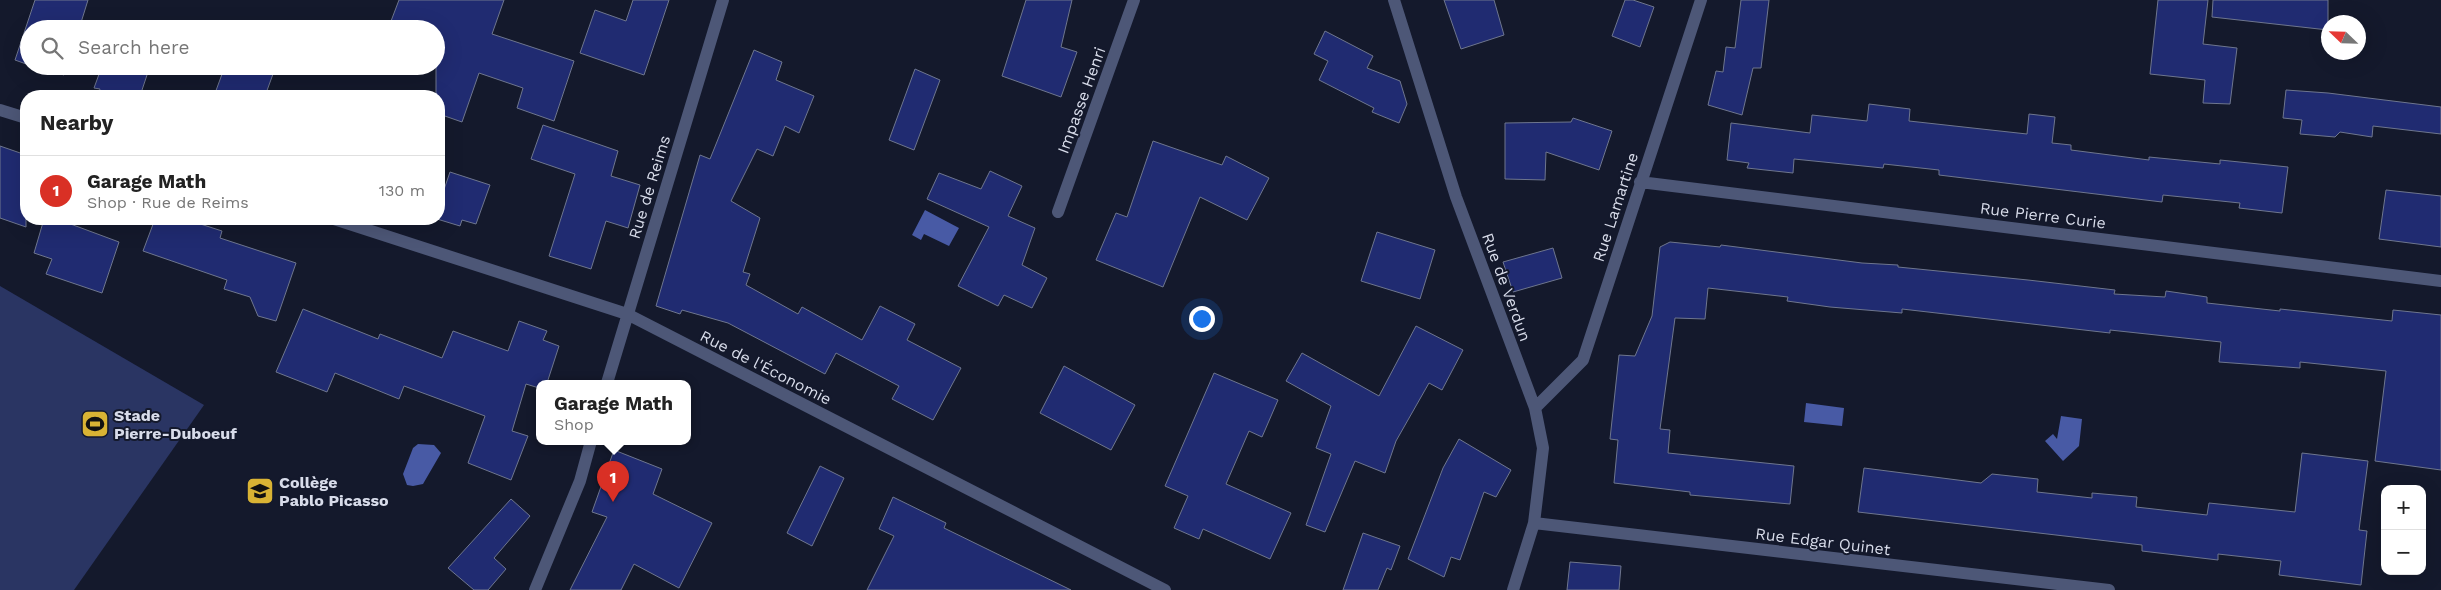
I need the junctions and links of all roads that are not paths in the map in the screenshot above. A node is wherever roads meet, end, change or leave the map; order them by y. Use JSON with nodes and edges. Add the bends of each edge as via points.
{"nodes":[{"id":1,"x":723,"y":0,"type":"edge"},
{"id":2,"x":1134,"y":0,"type":"edge"},
{"id":3,"x":1394,"y":0,"type":"edge"},
{"id":4,"x":1701,"y":0,"type":"edge"},
{"id":5,"x":0,"y":110,"type":"edge"},
{"id":6,"x":20,"y":116,"type":"edge"},
{"id":7,"x":1640,"y":182,"type":"junction"},
{"id":8,"x":1058,"y":212,"type":"dead end"},
{"id":9,"x":353,"y":225,"type":"edge"},
{"id":10,"x":2441,"y":281,"type":"edge"},
{"id":11,"x":627,"y":314,"type":"junction"},
{"id":12,"x":609,"y":380,"type":"edge"},
{"id":13,"x":1535,"y":408,"type":"junction"},
{"id":14,"x":590,"y":445,"type":"edge"},
{"id":15,"x":1534,"y":523,"type":"junction"},
{"id":16,"x":535,"y":590,"type":"edge"},
{"id":17,"x":1165,"y":590,"type":"edge"},
{"id":18,"x":1513,"y":590,"type":"edge"},
{"id":19,"x":2110,"y":590,"type":"edge"}],
"edges":[{"from":1,"to":11,"type":"street","name":"Rue de Reims"},
{"from":2,"to":8,"type":"street","name":"Impasse Henri"},
{"from":3,"to":13,"type":"street","name":"Rue de Verdun","via":[[1456,197]]},
{"from":4,"to":7,"type":"street","name":"Rue Lamartine"},
{"from":5,"to":6,"type":"street"},
{"from":7,"to":10,"type":"street","name":"Rue Pierre Curie"},
{"from":7,"to":13,"type":"street","name":"Rue Lamartine","via":[[1583,360]]},
{"from":9,"to":11,"type":"street","name":"Rue de l'Économie"},
{"from":11,"to":12,"type":"street","name":"Rue de Reims"},
{"from":11,"to":17,"type":"street","name":"Rue de l'Économie"},
{"from":13,"to":15,"type":"street","name":"Rue de Verdun","via":[[1543,448]]},
{"from":14,"to":16,"type":"street","via":[[580,481]]},
{"from":15,"to":18,"type":"street","name":"Rue de Verdun"},
{"from":15,"to":19,"type":"street","name":"Rue Edgar Quinet"}]}
